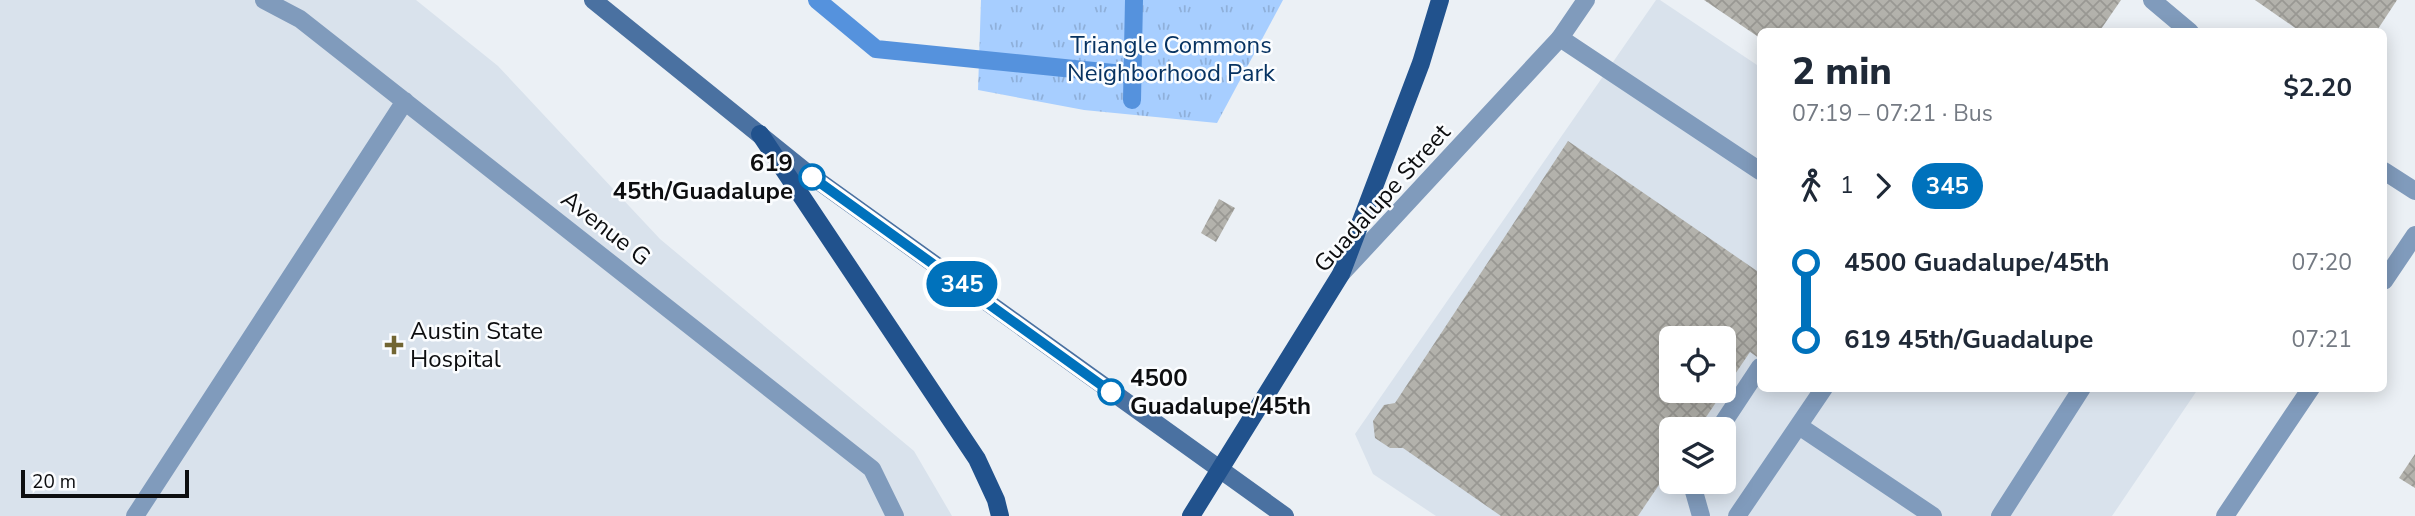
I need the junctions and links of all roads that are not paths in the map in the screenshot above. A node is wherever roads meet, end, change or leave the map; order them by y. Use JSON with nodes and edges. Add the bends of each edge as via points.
{"nodes":[{"id":1,"x":264,"y":0,"type":"edge"},
{"id":2,"x":593,"y":0,"type":"edge"},
{"id":3,"x":1440,"y":0,"type":"edge"},
{"id":4,"x":1586,"y":0,"type":"edge"},
{"id":5,"x":2152,"y":0,"type":"edge"},
{"id":6,"x":2185,"y":28,"type":"edge"},
{"id":7,"x":1560,"y":38,"type":"junction"},
{"id":8,"x":405,"y":101,"type":"junction"},
{"id":9,"x":760,"y":134,"type":"junction"},
{"id":10,"x":1757,"y":169,"type":"edge"},
{"id":11,"x":2387,"y":173,"type":"edge"},
{"id":12,"x":2415,"y":191,"type":"edge"},
{"id":13,"x":2412,"y":248,"type":"edge"},
{"id":14,"x":1341,"y":274,"type":"junction"},
{"id":15,"x":2387,"y":277,"type":"edge"},
{"id":16,"x":1757,"y":372,"type":"edge"},
{"id":17,"x":1822,"y":392,"type":"edge"},
{"id":18,"x":2079,"y":392,"type":"edge"},
{"id":19,"x":2308,"y":392,"type":"edge"},
{"id":20,"x":1728,"y":417,"type":"edge"},
{"id":21,"x":1799,"y":426,"type":"junction"},
{"id":22,"x":1220,"y":471,"type":"junction"},
{"id":23,"x":1695,"y":494,"type":"edge"},
{"id":24,"x":135,"y":516,"type":"edge"},
{"id":25,"x":895,"y":516,"type":"edge"},
{"id":26,"x":1000,"y":516,"type":"edge"},
{"id":27,"x":1191,"y":516,"type":"edge"},
{"id":28,"x":1285,"y":516,"type":"edge"},
{"id":29,"x":1701,"y":516,"type":"edge"},
{"id":30,"x":1737,"y":516,"type":"edge"},
{"id":31,"x":1933,"y":516,"type":"edge"},
{"id":32,"x":2000,"y":516,"type":"edge"},
{"id":33,"x":2225,"y":516,"type":"edge"}],
"edges":[{"from":1,"to":8,"type":"street","name":"Avenue G","via":[[300,19]]},
{"from":2,"to":9,"type":"main road"},
{"from":3,"to":14,"type":"main road","via":[[1421,63]]},
{"from":4,"to":7,"type":"street","name":"Guadalupe Street"},
{"from":5,"to":6,"type":"street"},
{"from":7,"to":10,"type":"street"},
{"from":7,"to":14,"type":"street","name":"Guadalupe Street"},
{"from":8,"to":24,"type":"street"},
{"from":8,"to":25,"type":"street","name":"Avenue G","via":[[872,469]]},
{"from":9,"to":22,"type":"main road"},
{"from":9,"to":26,"type":"main road","via":[[977,459]]},
{"from":11,"to":12,"type":"street"},
{"from":13,"to":15,"type":"street"},
{"from":14,"to":22,"type":"main road","name":"Guadalupe Street"},
{"from":16,"to":20,"type":"street"},
{"from":17,"to":21,"type":"street"},
{"from":18,"to":32,"type":"street"},
{"from":19,"to":33,"type":"street"},
{"from":21,"to":30,"type":"street"},
{"from":21,"to":31,"type":"street"},
{"from":22,"to":27,"type":"main road","name":"Guadalupe Street"},
{"from":22,"to":28,"type":"main road"},
{"from":23,"to":29,"type":"street"}]}
